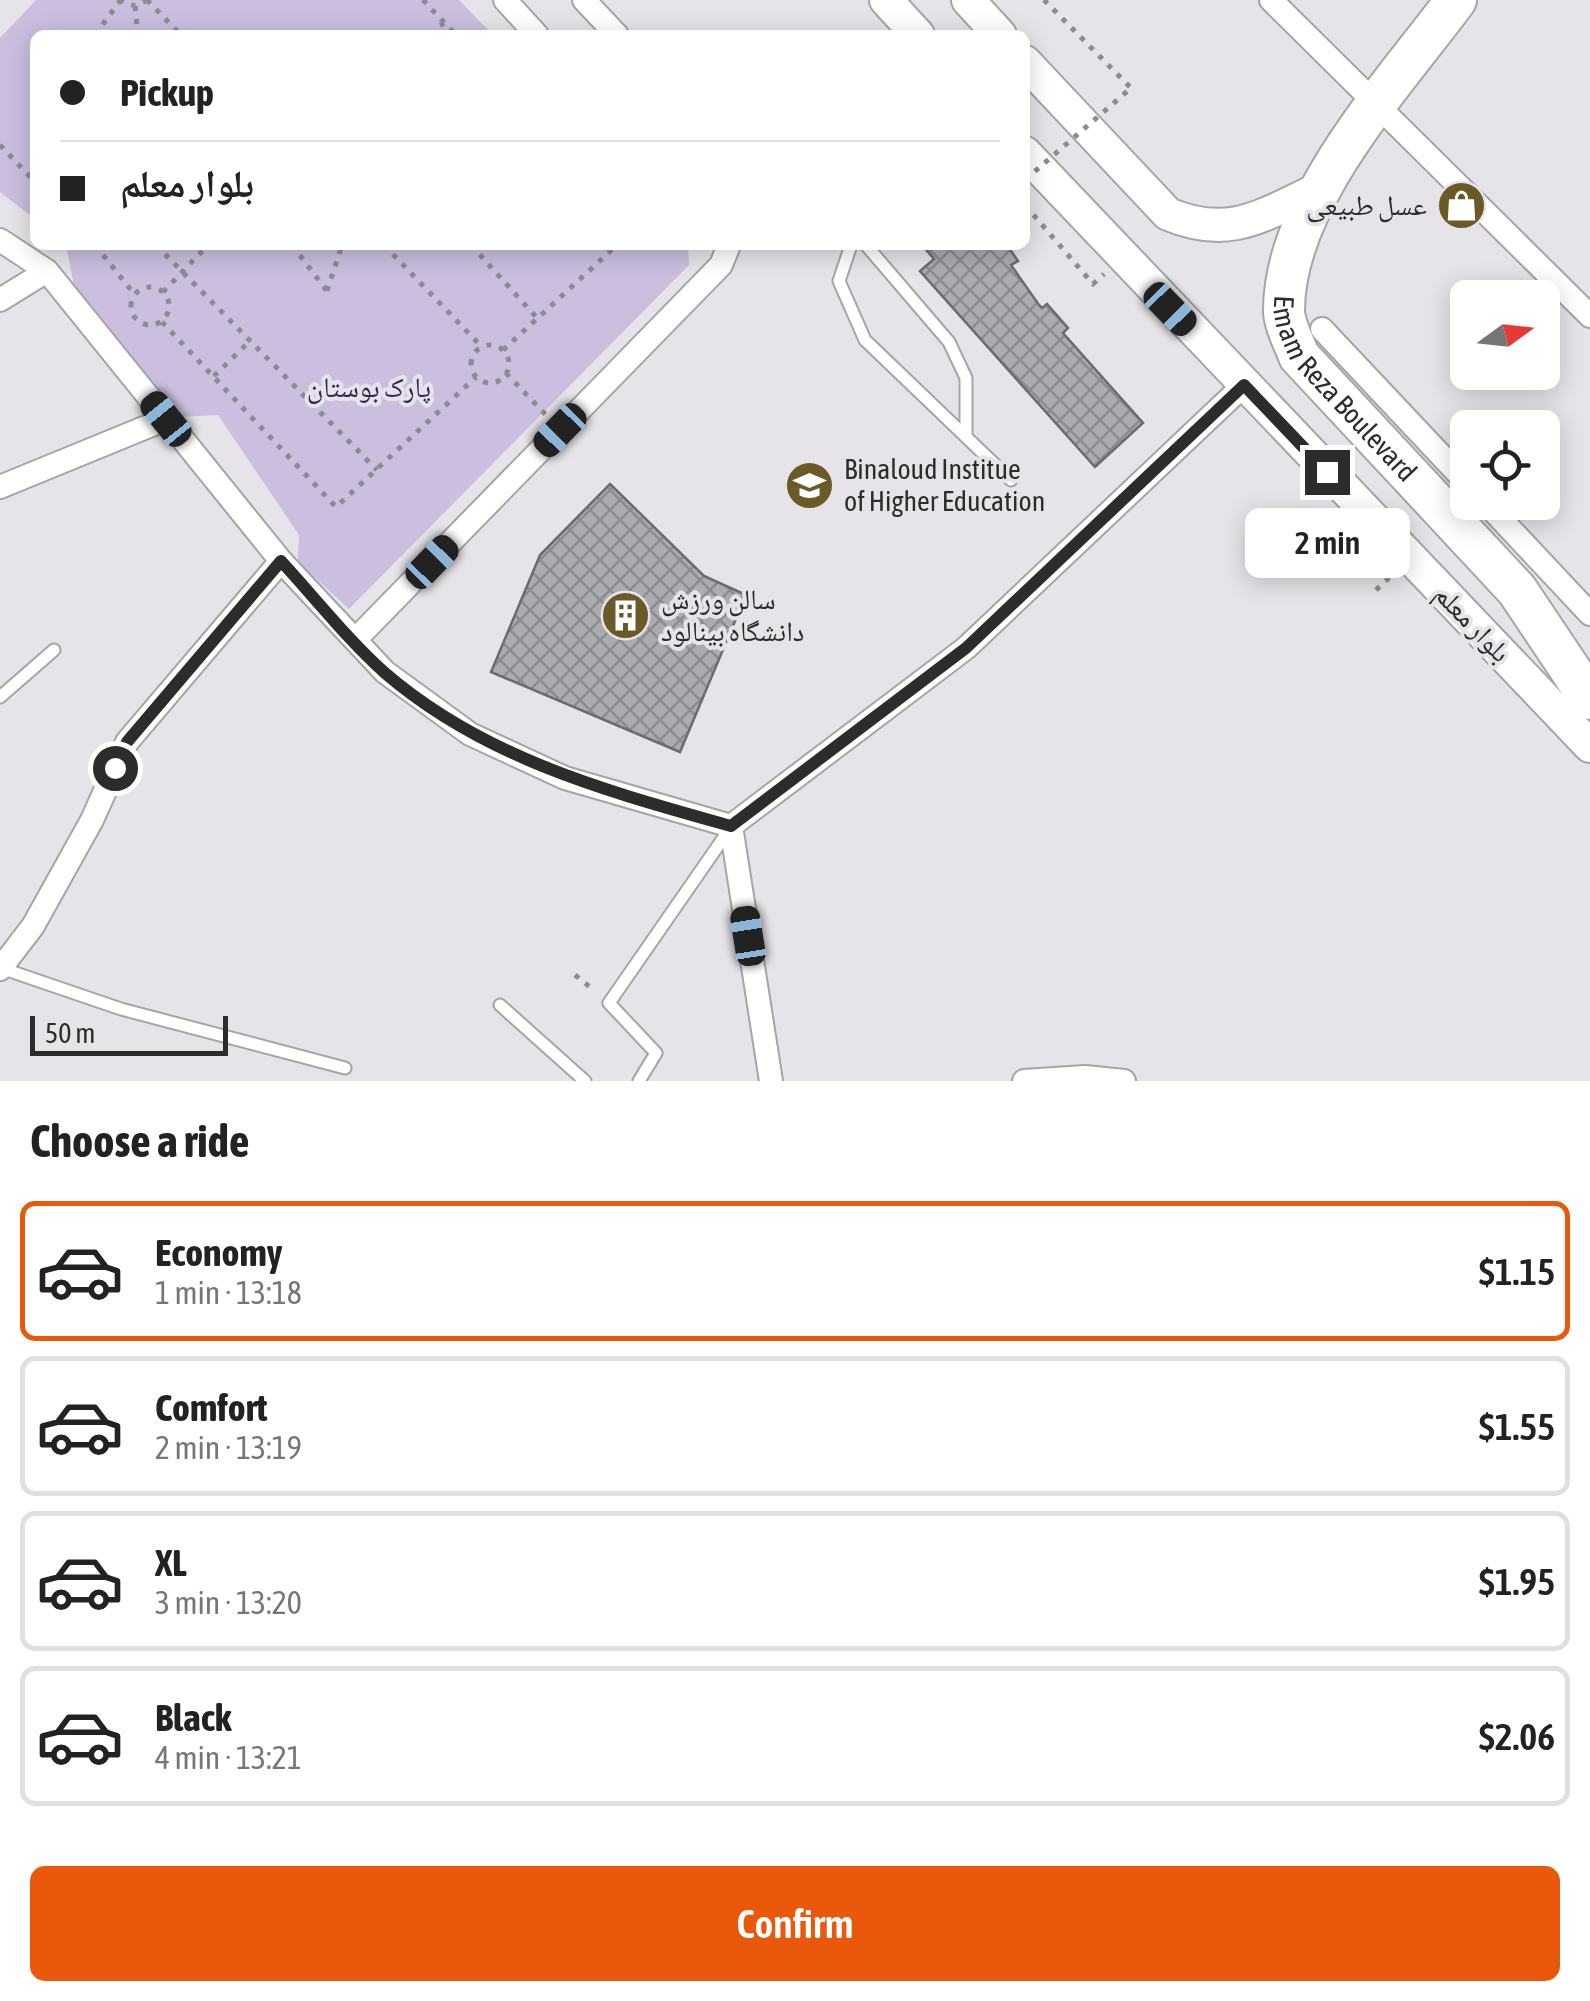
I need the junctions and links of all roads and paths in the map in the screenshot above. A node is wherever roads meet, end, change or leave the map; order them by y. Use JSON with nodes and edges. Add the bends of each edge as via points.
{"nodes":[{"id":1,"x":120,"y":0,"type":"edge"},
{"id":2,"x":147,"y":0,"type":"edge"},
{"id":3,"x":423,"y":0,"type":"edge"},
{"id":4,"x":505,"y":0,"type":"edge"},
{"id":5,"x":584,"y":0,"type":"edge"},
{"id":6,"x":886,"y":0,"type":"edge"},
{"id":7,"x":968,"y":0,"type":"edge"},
{"id":8,"x":1044,"y":0,"type":"edge"},
{"id":9,"x":1271,"y":0,"type":"edge"},
{"id":10,"x":1456,"y":0,"type":"edge"},
{"id":11,"x":135,"y":6,"type":"junction"},
{"id":12,"x":434,"y":12,"type":"junction"},
{"id":13,"x":98,"y":30,"type":"edge"},
{"id":14,"x":137,"y":30,"type":"edge"},
{"id":15,"x":176,"y":30,"type":"edge"},
{"id":16,"x":445,"y":30,"type":"edge"},
{"id":17,"x":451,"y":30,"type":"edge"},
{"id":18,"x":533,"y":30,"type":"edge"},
{"id":19,"x":612,"y":30,"type":"edge"},
{"id":20,"x":913,"y":30,"type":"edge"},
{"id":21,"x":995,"y":30,"type":"edge"},
{"id":22,"x":1030,"y":67,"type":"edge"},
{"id":23,"x":1379,"y":104,"type":"junction"},
{"id":24,"x":0,"y":145,"type":"edge"},
{"id":25,"x":1030,"y":158,"type":"edge"},
{"id":26,"x":1030,"y":176,"type":"edge"},
{"id":27,"x":30,"y":177,"type":"edge"},
{"id":28,"x":1319,"y":189,"type":"junction"},
{"id":29,"x":1030,"y":210,"type":"edge"},
{"id":30,"x":1034,"y":215,"type":"dead end"},
{"id":31,"x":0,"y":240,"type":"edge"},
{"id":32,"x":98,"y":250,"type":"edge"},
{"id":33,"x":161,"y":250,"type":"edge"},
{"id":34,"x":203,"y":250,"type":"edge"},
{"id":35,"x":296,"y":250,"type":"edge"},
{"id":36,"x":340,"y":250,"type":"edge"},
{"id":37,"x":389,"y":250,"type":"edge"},
{"id":38,"x":476,"y":250,"type":"edge"},
{"id":39,"x":612,"y":250,"type":"edge"},
{"id":40,"x":727,"y":250,"type":"edge"},
{"id":41,"x":849,"y":250,"type":"edge"},
{"id":42,"x":870,"y":250,"type":"edge"},
{"id":43,"x":47,"y":271,"type":"junction"},
{"id":44,"x":182,"y":272,"type":"junction"},
{"id":45,"x":163,"y":292,"type":"junction"},
{"id":46,"x":135,"y":294,"type":"junction"},
{"id":47,"x":0,"y":300,"type":"edge"},
{"id":48,"x":1590,"y":316,"type":"edge"},
{"id":49,"x":538,"y":319,"type":"junction"},
{"id":50,"x":162,"y":322,"type":"junction"},
{"id":51,"x":1322,"y":328,"type":"dead end"},
{"id":52,"x":250,"y":341,"type":"junction"},
{"id":53,"x":482,"y":346,"type":"junction"},
{"id":54,"x":503,"y":350,"type":"junction"},
{"id":55,"x":506,"y":374,"type":"junction"},
{"id":56,"x":214,"y":376,"type":"junction"},
{"id":57,"x":476,"y":376,"type":"junction"},
{"id":58,"x":1244,"y":385,"type":"junction"},
{"id":59,"x":166,"y":419,"type":"junction"},
{"id":60,"x":560,"y":430,"type":"junction"},
{"id":61,"x":966,"y":437,"type":"junction"},
{"id":62,"x":1450,"y":465,"type":"edge"},
{"id":63,"x":377,"y":470,"type":"junction"},
{"id":64,"x":1011,"y":480,"type":"dead end"},
{"id":65,"x":0,"y":487,"type":"edge"},
{"id":66,"x":1496,"y":520,"type":"edge"},
{"id":67,"x":281,"y":561,"type":"junction"},
{"id":68,"x":1529,"y":576,"type":"junction"},
{"id":69,"x":1590,"y":614,"type":"edge"},
{"id":70,"x":354,"y":640,"type":"junction"},
{"id":71,"x":54,"y":650,"type":"dead end"},
{"id":72,"x":0,"y":697,"type":"edge"},
{"id":73,"x":1590,"y":699,"type":"edge"},
{"id":74,"x":1590,"y":746,"type":"edge"},
{"id":75,"x":731,"y":826,"type":"junction"},
{"id":76,"x":0,"y":968,"type":"edge"},
{"id":77,"x":574,"y":975,"type":"dead end"},
{"id":78,"x":609,"y":1003,"type":"junction"},
{"id":79,"x":500,"y":1005,"type":"dead end"},
{"id":80,"x":345,"y":1068,"type":"dead end"},
{"id":81,"x":585,"y":1081,"type":"edge"},
{"id":82,"x":639,"y":1081,"type":"edge"},
{"id":83,"x":770,"y":1081,"type":"edge"},
{"id":84,"x":1024,"y":1081,"type":"edge"},
{"id":85,"x":1124,"y":1081,"type":"edge"}],
"edges":[{"from":1,"to":11,"type":"path"},
{"from":1,"to":13,"type":"path"},
{"from":2,"to":11,"type":"path"},
{"from":2,"to":15,"type":"path"},
{"from":3,"to":12,"type":"path"},
{"from":4,"to":18,"type":"street"},
{"from":5,"to":19,"type":"street"},
{"from":6,"to":20,"type":"main road"},
{"from":7,"to":21,"type":"main road"},
{"from":8,"to":26,"type":"path","bridge":true,"via":[[1131,88]]},
{"from":9,"to":23,"type":"street"},
{"from":10,"to":23,"type":"highway","name":"Emam Reza Boulevard"},
{"from":11,"to":14,"type":"path"},
{"from":12,"to":16,"type":"path"},
{"from":12,"to":17,"type":"path"},
{"from":22,"to":28,"type":"main road","via":[[1168,214],[1193,224],[1235,227]]},
{"from":23,"to":28,"type":"highway","name":"Emam Reza Boulevard"},
{"from":23,"to":48,"type":"street"},
{"from":24,"to":27,"type":"path"},
{"from":25,"to":58,"type":"main road","name":"بلوار معلم"},
{"from":28,"to":68,"type":"highway","name":"Emam Reza Boulevard","via":[[1289,266],[1284,316],[1299,356]]},
{"from":29,"to":30,"type":"path"},
{"from":31,"to":43,"type":"street"},
{"from":32,"to":46,"type":"path"},
{"from":33,"to":44,"type":"path"},
{"from":34,"to":44,"type":"path"},
{"from":35,"to":36,"type":"path","via":[[327,291]]},
{"from":37,"to":53,"type":"path"},
{"from":38,"to":49,"type":"path"},
{"from":39,"to":49,"type":"path"},
{"from":40,"to":60,"type":"street","via":[[720,265]]},
{"from":41,"to":61,"type":"lane","via":[[839,281],[865,340]]},
{"from":42,"to":61,"type":"lane","via":[[949,342],[966,378]]},
{"from":43,"to":47,"type":"street"},
{"from":43,"to":59,"type":"street"},
{"from":44,"to":45,"type":"path"},
{"from":44,"to":52,"type":"path"},
{"from":45,"to":46,"type":"path","via":[[148,287]]},
{"from":45,"to":50,"type":"path","via":[[169,307]]},
{"from":46,"to":50,"type":"path","via":[[136,320],[148,326]]},
{"from":49,"to":54,"type":"path"},
{"from":50,"to":56,"type":"path"},
{"from":51,"to":62,"type":"street"},
{"from":52,"to":56,"type":"path"},
{"from":52,"to":63,"type":"path"},
{"from":53,"to":54,"type":"path"},
{"from":53,"to":57,"type":"path","via":[[472,357]]},
{"from":54,"to":55,"type":"path"},
{"from":55,"to":57,"type":"path","via":[[494,382]]},
{"from":55,"to":60,"type":"path"},
{"from":56,"to":63,"type":"path","via":[[336,507]]},
{"from":57,"to":63,"type":"path"},
{"from":58,"to":74,"type":"main road","name":"بلوار معلم"},
{"from":58,"to":75,"type":"street","via":[[966,648]]},
{"from":59,"to":65,"type":"street"},
{"from":59,"to":67,"type":"street"},
{"from":60,"to":70,"type":"street"},
{"from":61,"to":64,"type":"lane"},
{"from":66,"to":68,"type":"street"},
{"from":67,"to":70,"type":"street"},
{"from":67,"to":76,"type":"street","via":[[127,742],[33,926]]},
{"from":68,"to":69,"type":"street"},
{"from":68,"to":73,"type":"highway","name":"Emam Reza Boulevard"},
{"from":70,"to":75,"type":"street","via":[[385,672],[470,734],[565,778]]},
{"from":71,"to":72,"type":"lane"},
{"from":75,"to":78,"type":"lane"},
{"from":75,"to":83,"type":"street"},
{"from":76,"to":80,"type":"lane","via":[[121,1009]]},
{"from":77,"to":78,"type":"path"},
{"from":78,"to":82,"type":"lane","via":[[656,1053]]},
{"from":79,"to":81,"type":"lane"},
{"from":84,"to":85,"type":"street"}]}
